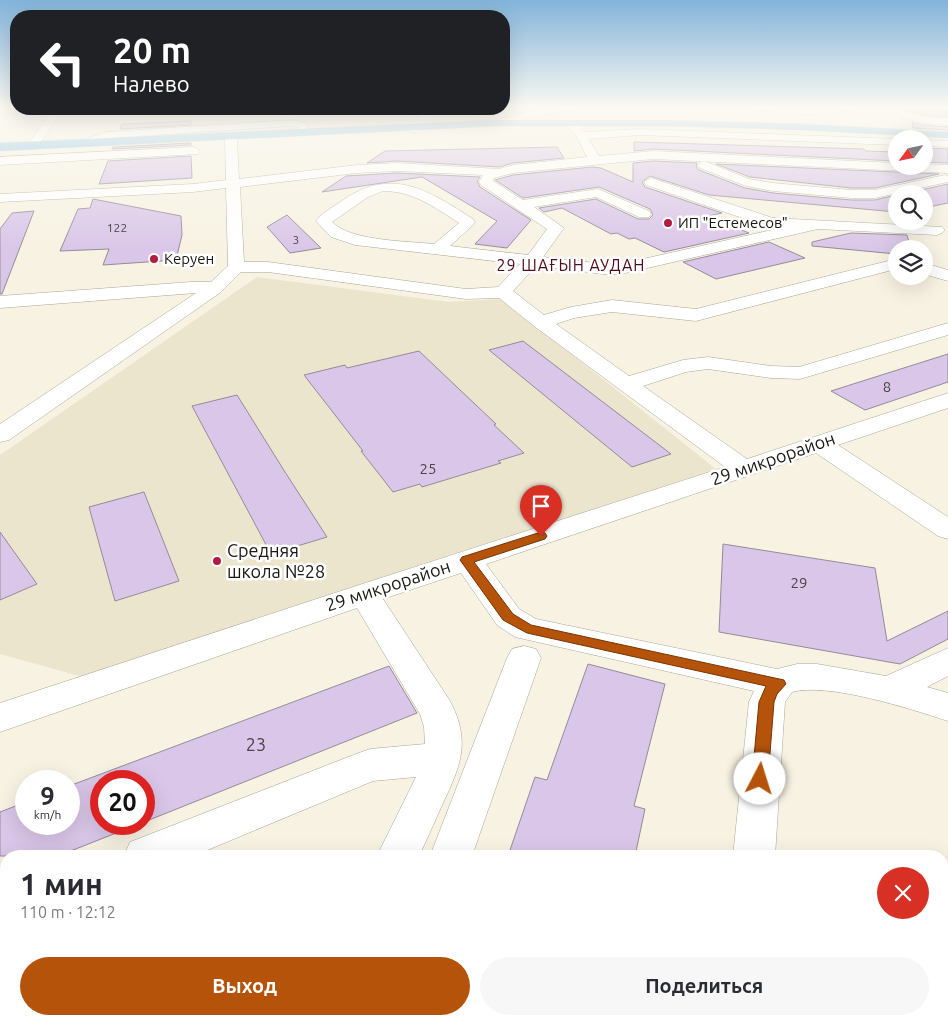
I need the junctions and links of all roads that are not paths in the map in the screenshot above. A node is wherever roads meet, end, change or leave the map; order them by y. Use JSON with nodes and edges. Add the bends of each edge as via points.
{"nodes":[{"id":1,"x":144,"y":154,"type":"edge"},
{"id":2,"x":229,"y":154,"type":"edge"},
{"id":3,"x":592,"y":154,"type":"edge"},
{"id":4,"x":596,"y":160,"type":"junction"},
{"id":5,"x":0,"y":162,"type":"edge"},
{"id":6,"x":704,"y":165,"type":"dead end"},
{"id":7,"x":948,"y":169,"type":"edge"},
{"id":8,"x":468,"y":170,"type":"junction"},
{"id":9,"x":623,"y":170,"type":"dead end"},
{"id":10,"x":497,"y":172,"type":"junction"},
{"id":11,"x":948,"y":179,"type":"edge"},
{"id":12,"x":644,"y":181,"type":"dead end"},
{"id":13,"x":234,"y":183,"type":"junction"},
{"id":14,"x":403,"y":187,"type":"junction"},
{"id":15,"x":623,"y":188,"type":"dead end"},
{"id":16,"x":598,"y":193,"type":"junction"},
{"id":17,"x":0,"y":198,"type":"edge"},
{"id":18,"x":519,"y":204,"type":"junction"},
{"id":19,"x":644,"y":214,"type":"dead end"},
{"id":20,"x":819,"y":224,"type":"junction"},
{"id":21,"x":937,"y":230,"type":"dead end"},
{"id":22,"x":437,"y":250,"type":"junction"},
{"id":23,"x":532,"y":260,"type":"junction"},
{"id":24,"x":888,"y":266,"type":"edge"},
{"id":25,"x":236,"y":267,"type":"junction"},
{"id":26,"x":933,"y":271,"type":"edge"},
{"id":27,"x":948,"y":276,"type":"edge"},
{"id":28,"x":215,"y":288,"type":"junction"},
{"id":29,"x":503,"y":292,"type":"junction"},
{"id":30,"x":0,"y":302,"type":"edge"},
{"id":31,"x":541,"y":322,"type":"junction"},
{"id":32,"x":948,"y":329,"type":"edge"},
{"id":33,"x":626,"y":384,"type":"junction"},
{"id":34,"x":948,"y":400,"type":"edge"},
{"id":35,"x":0,"y":435,"type":"edge"},
{"id":36,"x":820,"y":444,"type":"junction"},
{"id":37,"x":744,"y":469,"type":"junction"},
{"id":38,"x":948,"y":530,"type":"edge"},
{"id":39,"x":466,"y":560,"type":"junction"},
{"id":40,"x":364,"y":594,"type":"junction"},
{"id":41,"x":524,"y":658,"type":"dead end"},
{"id":42,"x":948,"y":660,"type":"edge"},
{"id":43,"x":779,"y":684,"type":"junction"},
{"id":44,"x":891,"y":690,"type":"junction"},
{"id":45,"x":948,"y":707,"type":"edge"},
{"id":46,"x":0,"y":718,"type":"edge"},
{"id":47,"x":442,"y":760,"type":"junction"},
{"id":48,"x":160,"y":850,"type":"edge"},
{"id":49,"x":401,"y":850,"type":"edge"},
{"id":50,"x":454,"y":850,"type":"edge"},
{"id":51,"x":755,"y":850,"type":"edge"}],
"edges":[{"from":1,"to":5,"type":"street"},
{"from":2,"to":13,"type":"street"},
{"from":3,"to":4,"type":"street"},
{"from":4,"to":7,"type":"street","via":[[653,155]]},
{"from":4,"to":9,"type":"street"},
{"from":4,"to":10,"type":"street"},
{"from":6,"to":11,"type":"street","via":[[746,182],[773,188],[850,194],[875,194]]},
{"from":8,"to":10,"type":"street"},
{"from":8,"to":13,"type":"street","via":[[397,167]]},
{"from":8,"to":14,"type":"street"},
{"from":10,"to":18,"type":"street","via":[[489,175],[486,182]]},
{"from":12,"to":20,"type":"street","via":[[756,218]]},
{"from":13,"to":17,"type":"street"},
{"from":13,"to":25,"type":"street"},
{"from":14,"to":22,"type":"street","via":[[425,196],[468,222]]},
{"from":14,"to":22,"type":"street","via":[[368,192],[323,221],[342,237]]},
{"from":15,"to":16,"type":"street"},
{"from":16,"to":18,"type":"street"},
{"from":16,"to":19,"type":"street"},
{"from":18,"to":23,"type":"street","via":[[556,228]]},
{"from":20,"to":21,"type":"street"},
{"from":20,"to":23,"type":"street","via":[[621,269]]},
{"from":22,"to":23,"type":"street"},
{"from":23,"to":29,"type":"street"},
{"from":24,"to":31,"type":"street","via":[[696,314],[612,306]]},
{"from":25,"to":28,"type":"street"},
{"from":25,"to":29,"type":"street","via":[[268,267],[466,294]]},
{"from":26,"to":27,"type":"street"},
{"from":28,"to":30,"type":"street","via":[[190,287]]},
{"from":28,"to":35,"type":"street"},
{"from":29,"to":31,"type":"street"},
{"from":31,"to":33,"type":"street"},
{"from":32,"to":33,"type":"street","via":[[800,373],[708,363],[683,366]]},
{"from":33,"to":37,"type":"street"},
{"from":34,"to":36,"type":"street","name":"29 микрорайон"},
{"from":36,"to":37,"type":"street","name":"29 микрорайон"},
{"from":36,"to":38,"type":"street"},
{"from":37,"to":39,"type":"street","name":"29 микрорайон"},
{"from":39,"to":40,"type":"street","name":"29 микрорайон"},
{"from":39,"to":43,"type":"street","via":[[508,617],[527,629]]},
{"from":40,"to":46,"type":"street","name":"29 микрорайон"},
{"from":40,"to":47,"type":"street","via":[[437,710],[444,729]]},
{"from":41,"to":50,"type":"street"},
{"from":42,"to":44,"type":"street"},
{"from":43,"to":44,"type":"street","via":[[806,676]]},
{"from":43,"to":51,"type":"street","via":[[771,690],[767,702]]},
{"from":44,"to":45,"type":"street"},
{"from":47,"to":48,"type":"street","via":[[370,765]]},
{"from":47,"to":49,"type":"street"}]}
